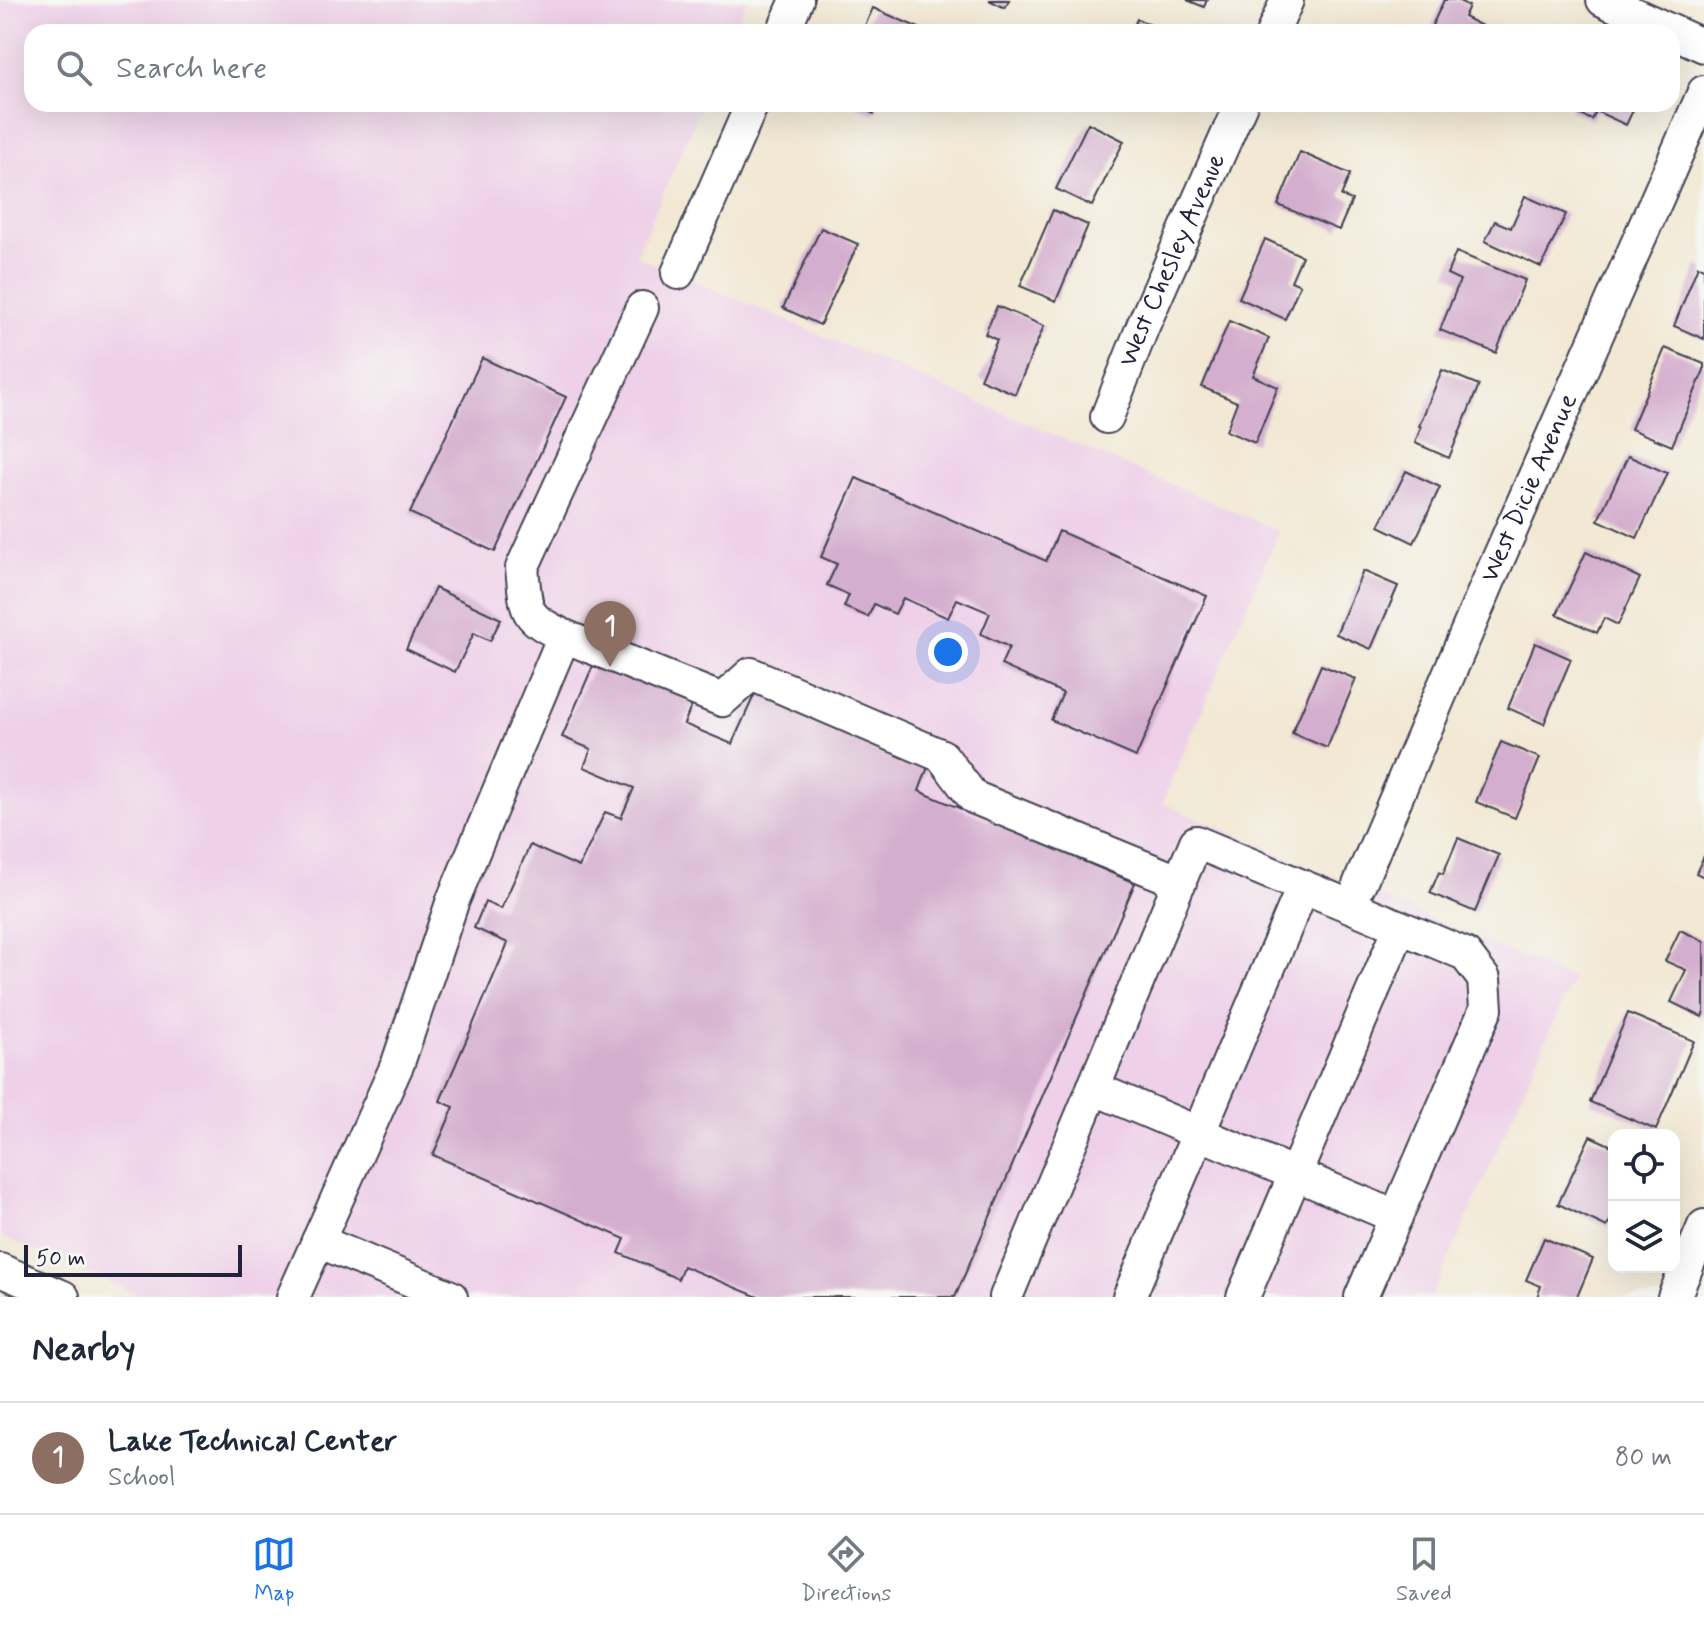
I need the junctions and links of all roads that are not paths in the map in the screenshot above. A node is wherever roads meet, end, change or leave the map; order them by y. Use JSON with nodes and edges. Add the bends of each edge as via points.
{"nodes":[{"id":1,"x":797,"y":0,"type":"edge"},
{"id":2,"x":1287,"y":0,"type":"edge"},
{"id":3,"x":1603,"y":0,"type":"edge"},
{"id":4,"x":786,"y":24,"type":"edge"},
{"id":5,"x":1276,"y":24,"type":"edge"},
{"id":6,"x":1656,"y":24,"type":"edge"},
{"id":7,"x":1680,"y":35,"type":"edge"},
{"id":8,"x":1704,"y":46,"type":"edge"},
{"id":9,"x":1704,"y":92,"type":"edge"},
{"id":10,"x":748,"y":112,"type":"edge"},
{"id":11,"x":1237,"y":112,"type":"edge"},
{"id":12,"x":678,"y":273,"type":"dead end"},
{"id":13,"x":642,"y":308,"type":"dead end"},
{"id":14,"x":1107,"y":417,"type":"dead end"},
{"id":15,"x":564,"y":636,"type":"junction"},
{"id":16,"x":1180,"y":882,"type":"junction"},
{"id":17,"x":1359,"y":885,"type":"dead end"},
{"id":18,"x":1303,"y":887,"type":"junction"},
{"id":19,"x":1400,"y":927,"type":"junction"},
{"id":20,"x":1093,"y":1088,"type":"junction"},
{"id":21,"x":1198,"y":1132,"type":"junction"},
{"id":22,"x":1295,"y":1172,"type":"junction"},
{"id":23,"x":1396,"y":1217,"type":"junction"},
{"id":24,"x":1704,"y":1226,"type":"edge"},
{"id":25,"x":318,"y":1241,"type":"junction"},
{"id":26,"x":0,"y":1270,"type":"edge"},
{"id":27,"x":63,"y":1297,"type":"edge"},
{"id":28,"x":293,"y":1297,"type":"edge"},
{"id":29,"x":451,"y":1297,"type":"edge"},
{"id":30,"x":1006,"y":1297,"type":"edge"},
{"id":31,"x":1129,"y":1297,"type":"edge"},
{"id":32,"x":1243,"y":1297,"type":"edge"},
{"id":33,"x":1361,"y":1297,"type":"edge"},
{"id":34,"x":1674,"y":1297,"type":"edge"}],
"edges":[{"from":1,"to":4,"type":"street"},
{"from":2,"to":5,"type":"street"},
{"from":3,"to":6,"type":"street"},
{"from":7,"to":8,"type":"street"},
{"from":9,"to":17,"type":"street","name":"West Dicie Avenue"},
{"from":10,"to":12,"type":"street"},
{"from":11,"to":14,"type":"street","name":"West Chesley Avenue"},
{"from":13,"to":15,"type":"street","via":[[522,568],[527,611],[537,623]]},
{"from":15,"to":16,"type":"street","via":[[722,700],[751,674],[942,756],[973,797]]},
{"from":15,"to":25,"type":"street","via":[[453,900],[398,1063]]},
{"from":16,"to":18,"type":"street","via":[[1196,842]]},
{"from":16,"to":20,"type":"street"},
{"from":18,"to":19,"type":"street"},
{"from":18,"to":21,"type":"street"},
{"from":19,"to":22,"type":"street"},
{"from":19,"to":23,"type":"street","via":[[1465,954],[1484,979],[1486,1009]]},
{"from":20,"to":21,"type":"street"},
{"from":20,"to":30,"type":"street"},
{"from":21,"to":22,"type":"street"},
{"from":21,"to":31,"type":"street"},
{"from":22,"to":23,"type":"street"},
{"from":22,"to":32,"type":"street"},
{"from":23,"to":33,"type":"street"},
{"from":24,"to":34,"type":"street"},
{"from":25,"to":28,"type":"street"},
{"from":25,"to":29,"type":"street"},
{"from":26,"to":27,"type":"street"}]}
